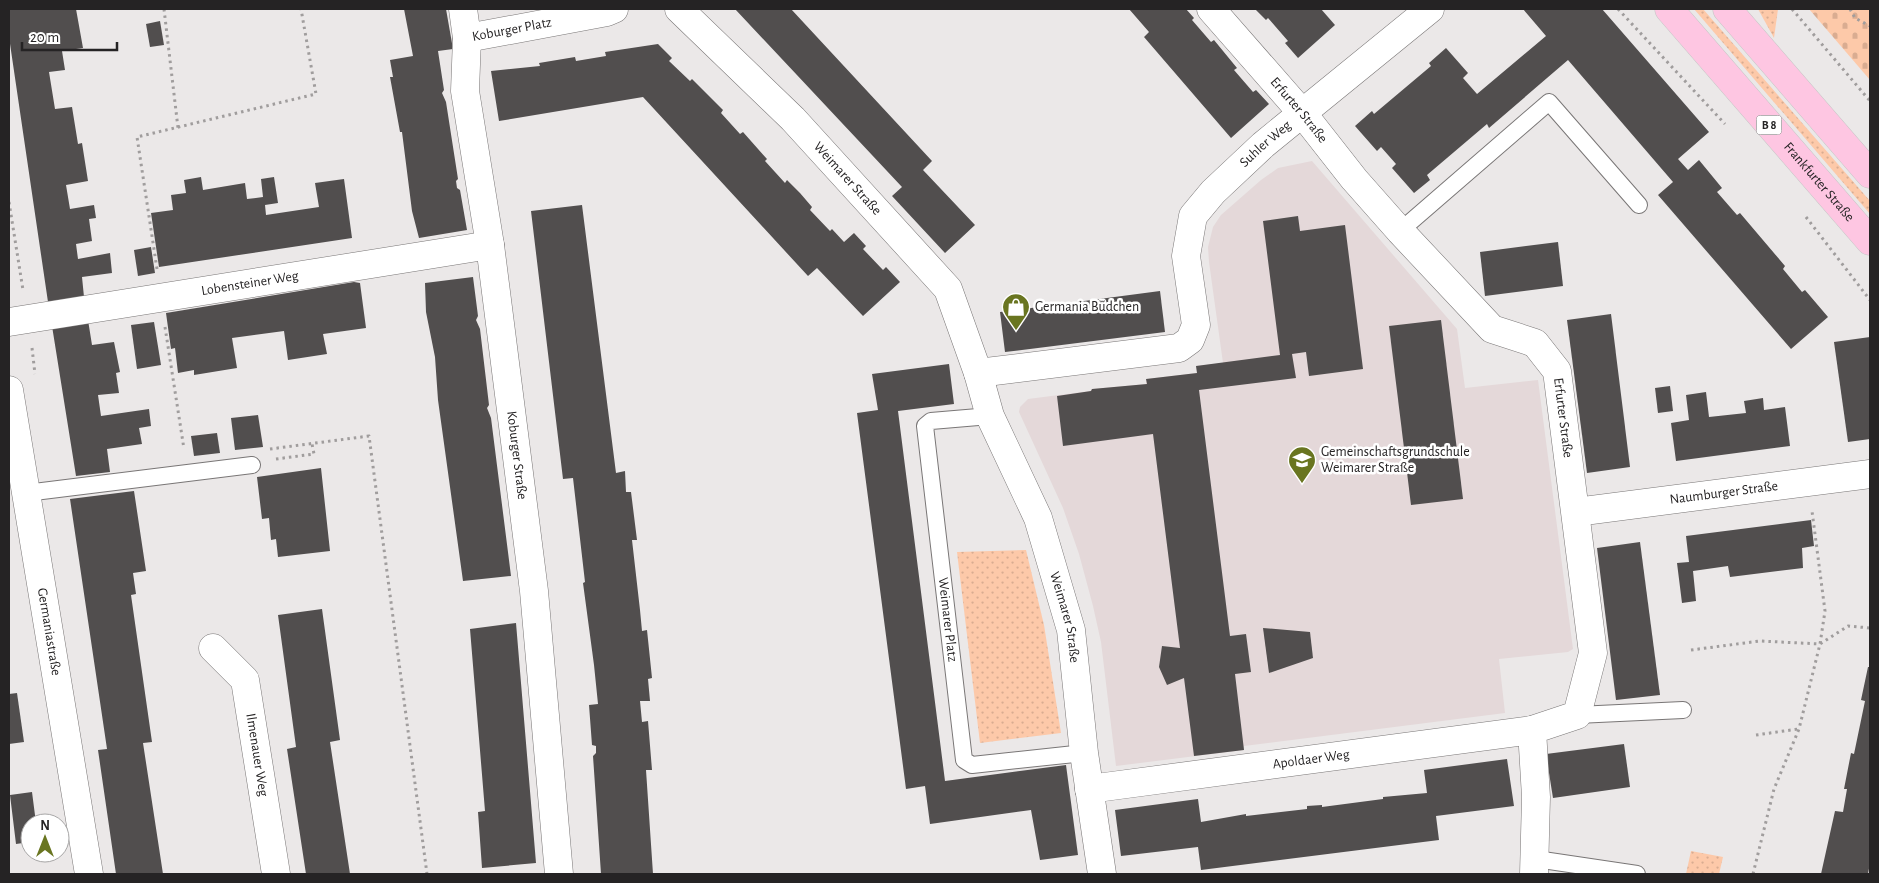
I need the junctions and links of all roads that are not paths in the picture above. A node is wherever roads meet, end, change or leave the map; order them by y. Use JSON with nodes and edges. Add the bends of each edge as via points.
{"nodes":[{"id":1,"x":462,"y":9,"type":"edge"},
{"id":2,"x":614,"y":9,"type":"edge"},
{"id":3,"x":679,"y":9,"type":"edge"},
{"id":4,"x":1211,"y":9,"type":"edge"},
{"id":5,"x":1430,"y":9,"type":"edge"},
{"id":6,"x":1669,"y":9,"type":"edge"},
{"id":7,"x":1727,"y":9,"type":"edge"},
{"id":8,"x":467,"y":38,"type":"junction"},
{"id":9,"x":1303,"y":114,"type":"junction"},
{"id":10,"x":1870,"y":174,"type":"edge"},
{"id":11,"x":1639,"y":205,"type":"dead end"},
{"id":12,"x":1400,"y":231,"type":"junction"},
{"id":13,"x":1870,"y":241,"type":"edge"},
{"id":14,"x":490,"y":245,"type":"junction"},
{"id":15,"x":9,"y":322,"type":"edge"},
{"id":16,"x":978,"y":373,"type":"junction"},
{"id":17,"x":9,"y":390,"type":"edge"},
{"id":18,"x":990,"y":416,"type":"junction"},
{"id":19,"x":252,"y":465,"type":"road end"},
{"id":20,"x":1870,"y":474,"type":"edge"},
{"id":21,"x":26,"y":492,"type":"junction"},
{"id":22,"x":1576,"y":512,"type":"junction"},
{"id":23,"x":213,"y":648,"type":"dead end"},
{"id":24,"x":1683,"y":710,"type":"dead end"},
{"id":25,"x":1577,"y":715,"type":"junction"},
{"id":26,"x":1532,"y":730,"type":"junction"},
{"id":27,"x":1084,"y":753,"type":"junction"},
{"id":28,"x":1089,"y":789,"type":"junction"},
{"id":29,"x":1535,"y":867,"type":"edge"},
{"id":30,"x":89,"y":874,"type":"edge"},
{"id":31,"x":276,"y":874,"type":"edge"},
{"id":32,"x":559,"y":874,"type":"edge"},
{"id":33,"x":1102,"y":874,"type":"edge"},
{"id":34,"x":1637,"y":874,"type":"edge"}],
"edges":[{"from":1,"to":8,"type":"street","name":"Koburger Platz"},
{"from":2,"to":8,"type":"street","name":"Koburger Platz"},
{"from":3,"to":16,"type":"street","name":"Weimarer Straße","via":[[793,119],[948,289]]},
{"from":4,"to":9,"type":"street","name":"Erfurter Straße"},
{"from":5,"to":9,"type":"street","name":"Suhler Weg"},
{"from":6,"to":13,"type":"main road","name":"Frankfurter Straße","number":"B 8"},
{"from":7,"to":10,"type":"main road"},
{"from":8,"to":14,"type":"street","name":"Koburger Straße","via":[[465,91]]},
{"from":9,"to":12,"type":"street","name":"Erfurter Straße"},
{"from":9,"to":16,"type":"street","name":"Suhler Weg","via":[[1213,192],[1193,216],[1186,256],[1196,325],[1190,340],[1179,348]]},
{"from":11,"to":12,"type":"lane","via":[[1549,102]]},
{"from":12,"to":22,"type":"street","name":"Erfurter Straße","via":[[1492,329],[1535,343],[1557,370]]},
{"from":14,"to":15,"type":"street","name":"Lobensteiner Weg"},
{"from":14,"to":32,"type":"street","name":"Koburger Straße","via":[[534,591]]},
{"from":16,"to":18,"type":"street","name":"Weimarer Straße"},
{"from":17,"to":21,"type":"street","name":"Germaniastraße"},
{"from":18,"to":27,"type":"street","name":"Weimarer Straße","via":[[1038,518],[1071,630]]},
{"from":18,"to":27,"type":"lane","name":"Weimarer Platz","via":[[930,421],[925,426],[964,760],[972,765]]},
{"from":19,"to":21,"type":"lane"},
{"from":20,"to":22,"type":"street","name":"Naumburger Straße"},
{"from":21,"to":30,"type":"street","name":"Germaniastraße"},
{"from":22,"to":25,"type":"street","name":"Erfurter Straße","via":[[1592,653]]},
{"from":23,"to":31,"type":"street","name":"Ilmenauer Weg","via":[[245,680]]},
{"from":24,"to":25,"type":"lane"},
{"from":25,"to":26,"type":"street"},
{"from":26,"to":28,"type":"street","name":"Apoldaer Weg"},
{"from":26,"to":29,"type":"street","via":[[1536,797]]},
{"from":27,"to":28,"type":"street","name":"Weimarer Straße"},
{"from":28,"to":33,"type":"street","name":"Weimarer Straße"},
{"from":29,"to":34,"type":"lane"}]}
